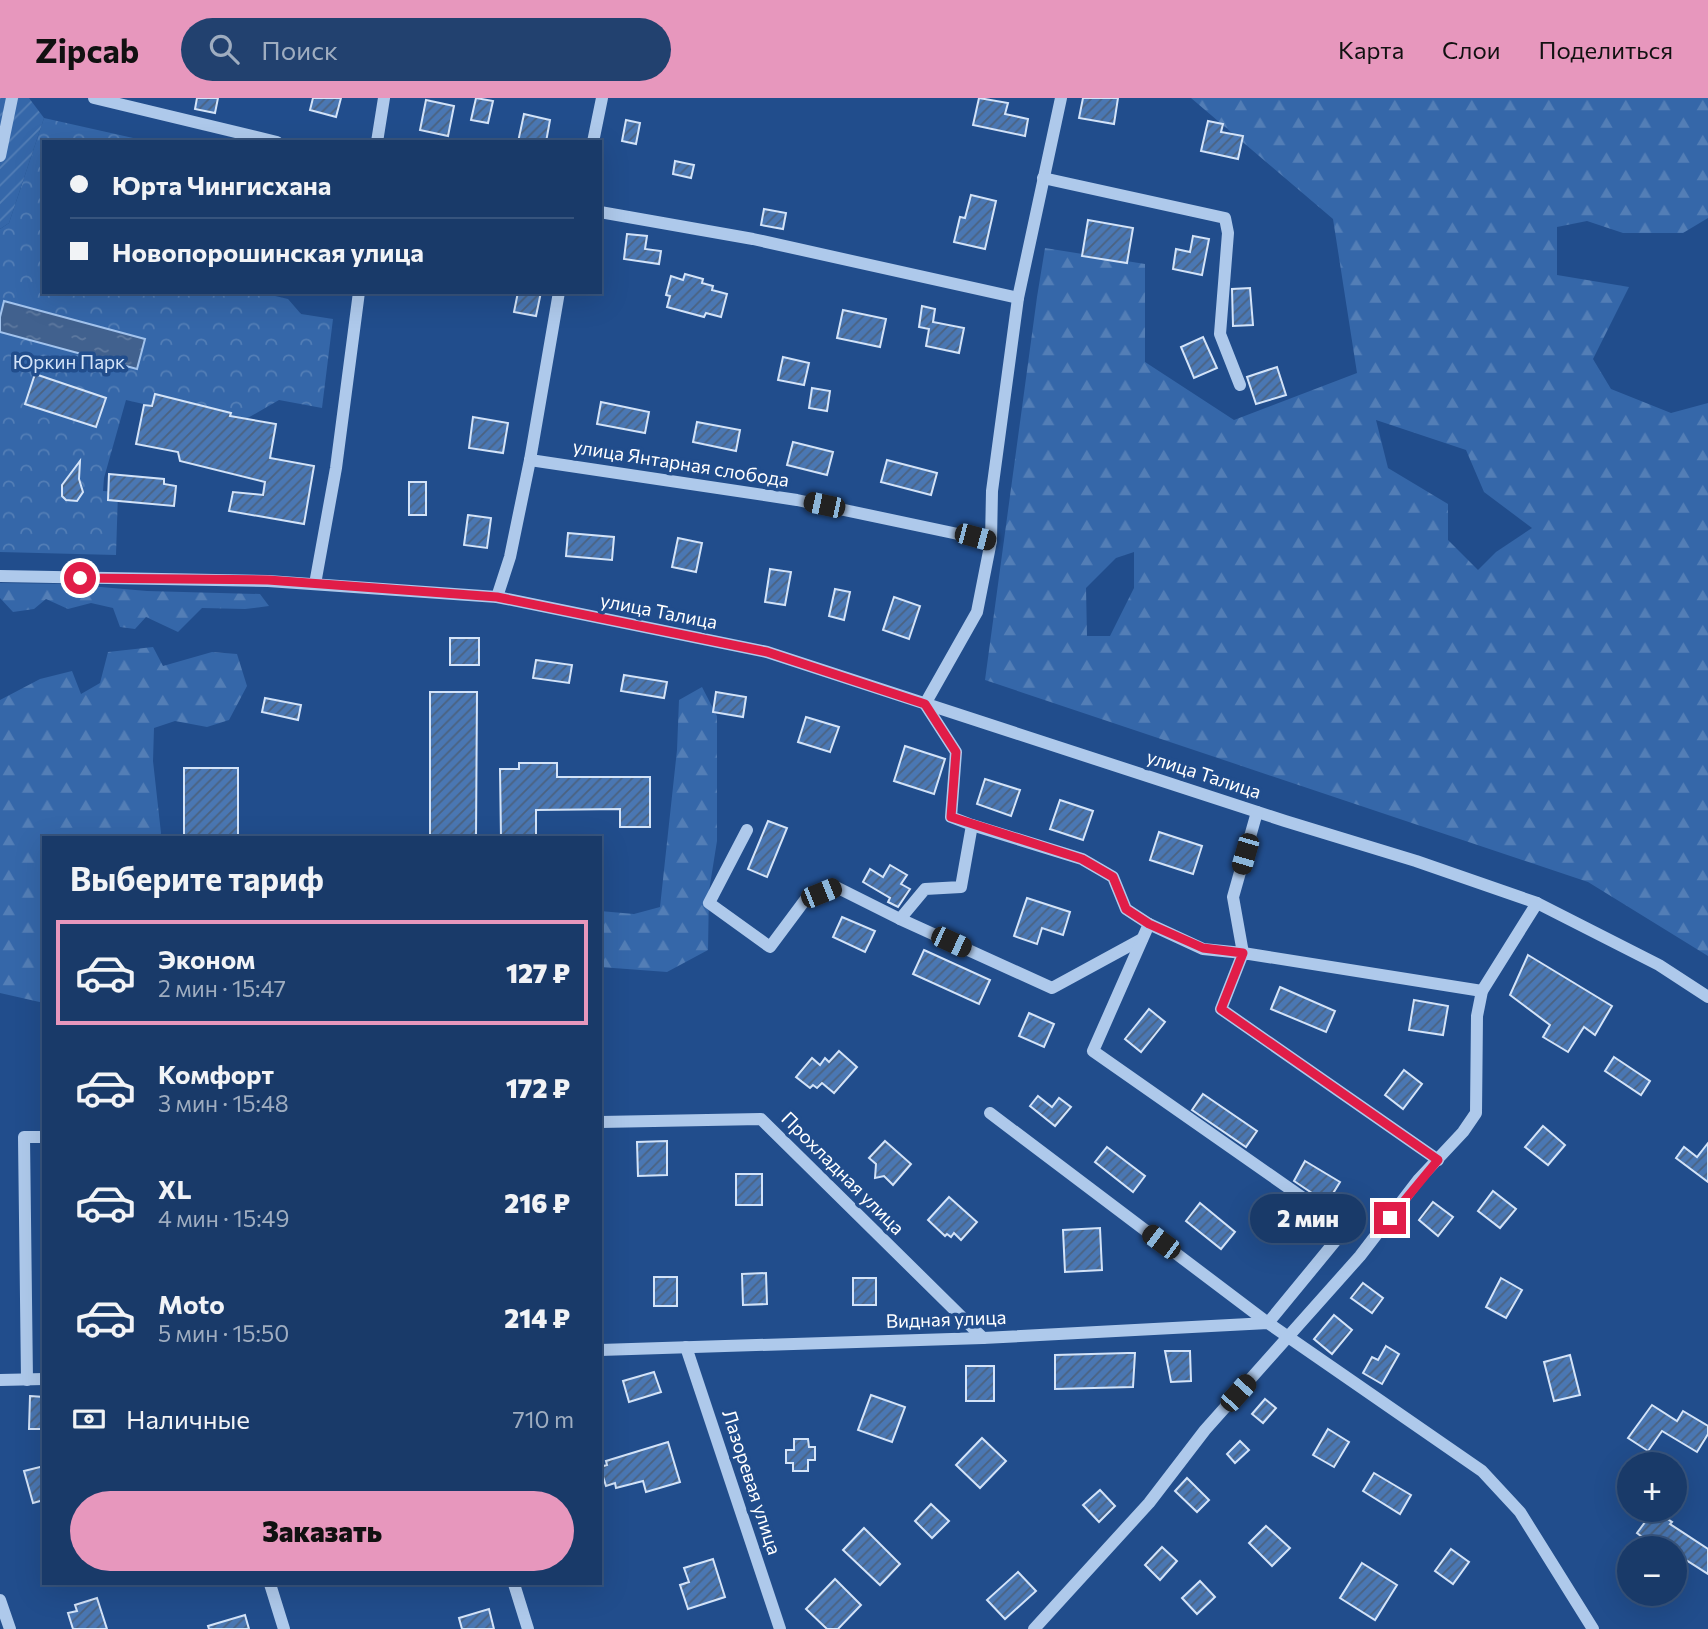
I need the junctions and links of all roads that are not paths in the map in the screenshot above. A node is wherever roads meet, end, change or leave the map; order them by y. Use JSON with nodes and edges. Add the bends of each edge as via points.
{"nodes":[{"id":1,"x":12,"y":98,"type":"edge"},
{"id":2,"x":94,"y":98,"type":"edge"},
{"id":3,"x":384,"y":98,"type":"edge"},
{"id":4,"x":602,"y":98,"type":"edge"},
{"id":5,"x":1061,"y":98,"type":"edge"},
{"id":6,"x":269,"y":140,"type":"edge"},
{"id":7,"x":377,"y":140,"type":"edge"},
{"id":8,"x":593,"y":140,"type":"edge"},
{"id":9,"x":0,"y":156,"type":"edge"},
{"id":10,"x":1044,"y":178,"type":"junction"},
{"id":11,"x":602,"y":212,"type":"edge"},
{"id":12,"x":359,"y":294,"type":"edge"},
{"id":13,"x":559,"y":294,"type":"edge"},
{"id":14,"x":1018,"y":298,"type":"junction"},
{"id":15,"x":1240,"y":385,"type":"dead end"},
{"id":16,"x":530,"y":460,"type":"junction"},
{"id":17,"x":991,"y":541,"type":"junction"},
{"id":18,"x":0,"y":576,"type":"edge"},
{"id":19,"x":315,"y":584,"type":"junction"},
{"id":20,"x":497,"y":597,"type":"junction"},
{"id":21,"x":925,"y":704,"type":"junction"},
{"id":22,"x":1256,"y":812,"type":"junction"},
{"id":23,"x":972,"y":825,"type":"junction"},
{"id":24,"x":747,"y":830,"type":"dead end"},
{"id":25,"x":1537,"y":903,"type":"junction"},
{"id":26,"x":901,"y":919,"type":"junction"},
{"id":27,"x":1149,"y":924,"type":"junction"},
{"id":28,"x":1142,"y":939,"type":"junction"},
{"id":29,"x":1243,"y":953,"type":"junction"},
{"id":30,"x":1482,"y":990,"type":"junction"},
{"id":31,"x":1708,"y":998,"type":"edge"},
{"id":32,"x":990,"y":1113,"type":"dead end"},
{"id":33,"x":602,"y":1122,"type":"edge"},
{"id":34,"x":42,"y":1136,"type":"edge"},
{"id":35,"x":1438,"y":1160,"type":"junction"},
{"id":36,"x":1268,"y":1323,"type":"junction"},
{"id":37,"x":1289,"y":1337,"type":"junction"},
{"id":38,"x":983,"y":1338,"type":"junction"},
{"id":39,"x":686,"y":1347,"type":"junction"},
{"id":40,"x":602,"y":1350,"type":"edge"},
{"id":41,"x":42,"y":1379,"type":"edge"},
{"id":42,"x":0,"y":1380,"type":"edge"},
{"id":43,"x":27,"y":1380,"type":"junction"},
{"id":44,"x":270,"y":1585,"type":"edge"},
{"id":45,"x":514,"y":1585,"type":"edge"},
{"id":46,"x":0,"y":1600,"type":"edge"},
{"id":47,"x":10,"y":1629,"type":"edge"},
{"id":48,"x":284,"y":1629,"type":"edge"},
{"id":49,"x":528,"y":1629,"type":"edge"},
{"id":50,"x":780,"y":1629,"type":"edge"},
{"id":51,"x":1034,"y":1629,"type":"edge"},
{"id":52,"x":1593,"y":1629,"type":"edge"}],
"edges":[{"from":1,"to":9,"type":"street"},
{"from":2,"to":6,"type":"street"},
{"from":3,"to":7,"type":"street"},
{"from":4,"to":8,"type":"street"},
{"from":5,"to":10,"type":"street"},
{"from":10,"to":14,"type":"street"},
{"from":10,"to":15,"type":"street","via":[[1224,218],[1228,233],[1220,334]]},
{"from":11,"to":14,"type":"street","via":[[780,244]]},
{"from":12,"to":19,"type":"street"},
{"from":13,"to":16,"type":"street"},
{"from":14,"to":17,"type":"street","via":[[992,491]]},
{"from":16,"to":17,"type":"street","name":"улица Янтарная слобода","via":[[797,500]]},
{"from":16,"to":20,"type":"street"},
{"from":17,"to":21,"type":"street","via":[[976,612]]},
{"from":18,"to":19,"type":"street","name":"улица Талица"},
{"from":19,"to":20,"type":"street","name":"улица Талица"},
{"from":20,"to":21,"type":"street","name":"улица Талица","via":[[767,652]]},
{"from":21,"to":22,"type":"street","name":"улица Талица"},
{"from":21,"to":23,"type":"street","via":[[956,752],[951,817]]},
{"from":22,"to":25,"type":"street","name":"улица Талица"},
{"from":22,"to":29,"type":"street","via":[[1233,897]]},
{"from":23,"to":26,"type":"street","via":[[961,887],[925,889]]},
{"from":23,"to":27,"type":"street","via":[[1082,859],[1113,877],[1126,909]]},
{"from":24,"to":26,"type":"street","via":[[709,903],[770,947],[805,900],[836,887]]},
{"from":25,"to":30,"type":"street"},
{"from":25,"to":31,"type":"street","name":"улица Талица","via":[[1659,965]]},
{"from":26,"to":28,"type":"street","via":[[1052,988]]},
{"from":27,"to":28,"type":"street"},
{"from":27,"to":29,"type":"street","via":[[1203,948]]},
{"from":28,"to":36,"type":"street","via":[[1093,1051],[1346,1228]]},
{"from":29,"to":30,"type":"street"},
{"from":29,"to":35,"type":"street","via":[[1221,1009]]},
{"from":30,"to":35,"type":"street","via":[[1477,1016],[1476,1113]]},
{"from":32,"to":36,"type":"street"},
{"from":33,"to":38,"type":"street","name":"Прохладная улица","via":[[761,1119]]},
{"from":34,"to":43,"type":"street","via":[[24,1137]]},
{"from":35,"to":37,"type":"street"},
{"from":36,"to":37,"type":"street"},
{"from":36,"to":38,"type":"street","name":"Видная улица"},
{"from":37,"to":51,"type":"street","via":[[1205,1430],[1149,1503]]},
{"from":37,"to":52,"type":"street","via":[[1482,1471],[1520,1512]]},
{"from":38,"to":39,"type":"street","name":"Видная улица"},
{"from":39,"to":40,"type":"street","name":"Видная улица"},
{"from":39,"to":50,"type":"street","name":"Лазоревая улица"},
{"from":41,"to":43,"type":"street"},
{"from":42,"to":43,"type":"street"},
{"from":44,"to":48,"type":"street"},
{"from":45,"to":49,"type":"street"},
{"from":46,"to":47,"type":"street"}]}
